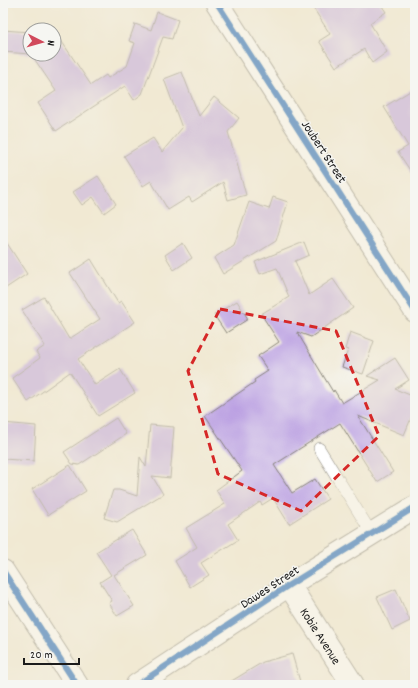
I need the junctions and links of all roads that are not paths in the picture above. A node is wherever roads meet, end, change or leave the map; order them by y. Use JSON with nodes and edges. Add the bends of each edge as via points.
{"nodes":[{"id":1,"x":216,"y":3,"type":"edge"},
{"id":2,"x":415,"y":310,"type":"edge"},
{"id":3,"x":319,"y":448,"type":"dead end"},
{"id":4,"x":415,"y":507,"type":"edge"},
{"id":5,"x":372,"y":534,"type":"junction"},
{"id":6,"x":3,"y":571,"type":"edge"},
{"id":7,"x":289,"y":586,"type":"junction"},
{"id":8,"x":77,"y":685,"type":"edge"},
{"id":9,"x":137,"y":685,"type":"edge"},
{"id":10,"x":353,"y":685,"type":"edge"}],
"edges":[{"from":1,"to":2,"type":"street","name":"Joubert Street"},
{"from":3,"to":5,"type":"lane"},
{"from":4,"to":5,"type":"street","name":"Dawes Street"},
{"from":5,"to":7,"type":"street","name":"Dawes Street"},
{"from":6,"to":8,"type":"street"},
{"from":7,"to":9,"type":"street","name":"Dawes Street"},
{"from":7,"to":10,"type":"street","name":"Kobie Avenue"}]}
